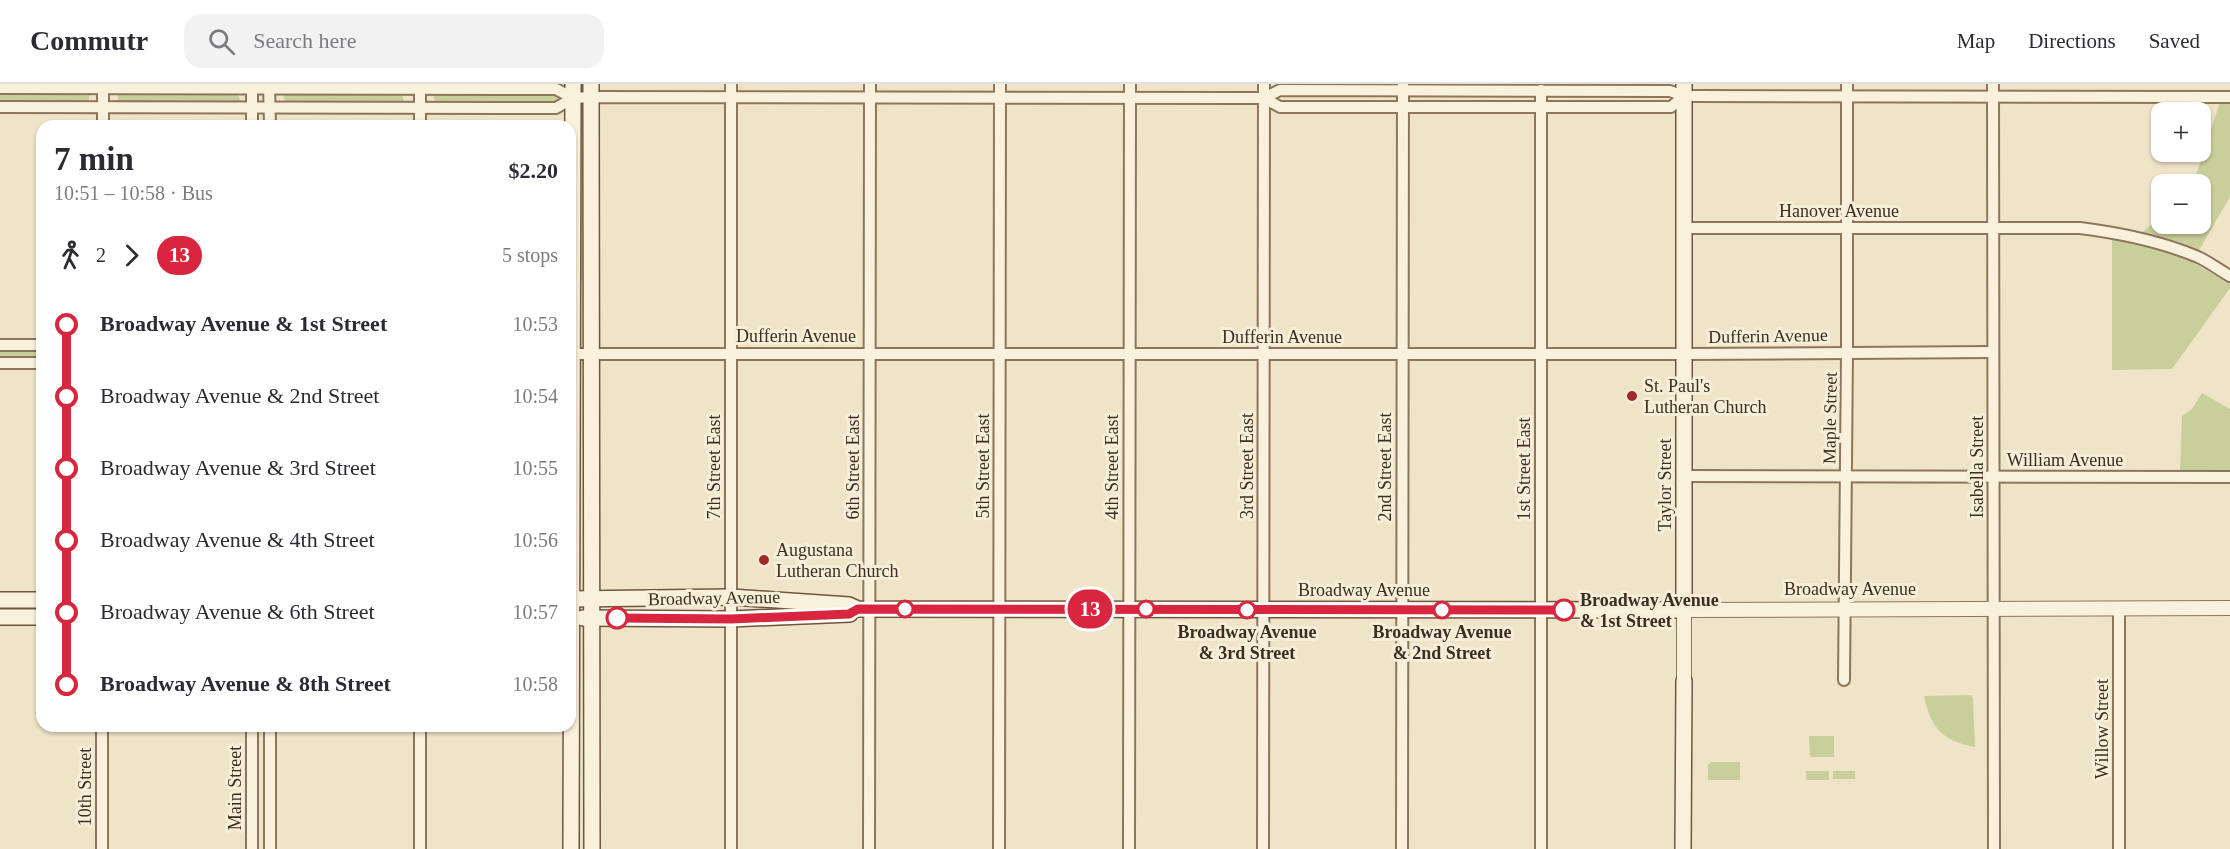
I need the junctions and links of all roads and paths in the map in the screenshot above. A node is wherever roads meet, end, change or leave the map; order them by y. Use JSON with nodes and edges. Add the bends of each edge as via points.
{"nodes":[{"id":1,"x":731,"y":84,"type":"edge"},
{"id":2,"x":870,"y":84,"type":"edge"},
{"id":3,"x":1000,"y":84,"type":"edge"},
{"id":4,"x":1130,"y":84,"type":"edge"},
{"id":5,"x":1264,"y":84,"type":"edge"},
{"id":6,"x":1847,"y":84,"type":"edge"},
{"id":7,"x":1994,"y":84,"type":"edge"},
{"id":8,"x":103,"y":86,"type":"edge"},
{"id":9,"x":252,"y":86,"type":"edge"},
{"id":10,"x":269,"y":86,"type":"edge"},
{"id":11,"x":420,"y":86,"type":"edge"},
{"id":12,"x":0,"y":87,"type":"edge"},
{"id":13,"x":1403,"y":87,"type":"edge"},
{"id":14,"x":1541,"y":90,"type":"junction"},
{"id":15,"x":1684,"y":90,"type":"edge"},
{"id":16,"x":573,"y":91,"type":"edge"},
{"id":17,"x":591,"y":91,"type":"edge"},
{"id":18,"x":1847,"y":97,"type":"junction"},
{"id":19,"x":1994,"y":97,"type":"junction"},
{"id":20,"x":2230,"y":97,"type":"edge"},
{"id":21,"x":731,"y":98,"type":"junction"},
{"id":22,"x":870,"y":98,"type":"junction"},
{"id":23,"x":1000,"y":98,"type":"junction"},
{"id":24,"x":1130,"y":98,"type":"junction"},
{"id":25,"x":1264,"y":98,"type":"junction"},
{"id":26,"x":0,"y":107,"type":"edge"},
{"id":27,"x":270,"y":107,"type":"junction"},
{"id":28,"x":1403,"y":107,"type":"junction"},
{"id":29,"x":1541,"y":107,"type":"junction"},
{"id":30,"x":102,"y":108,"type":"junction"},
{"id":31,"x":252,"y":108,"type":"junction"},
{"id":32,"x":420,"y":108,"type":"junction"},
{"id":33,"x":102,"y":120,"type":"edge"},
{"id":34,"x":252,"y":120,"type":"edge"},
{"id":35,"x":270,"y":120,"type":"edge"},
{"id":36,"x":420,"y":120,"type":"edge"},
{"id":37,"x":573,"y":120,"type":"edge"},
{"id":38,"x":1684,"y":228,"type":"junction"},
{"id":39,"x":1846,"y":228,"type":"junction"},
{"id":40,"x":1994,"y":228,"type":"junction"},
{"id":41,"x":2230,"y":276,"type":"edge"},
{"id":42,"x":0,"y":345,"type":"edge"},
{"id":43,"x":36,"y":345,"type":"edge"},
{"id":44,"x":1847,"y":352,"type":"junction"},
{"id":45,"x":1993,"y":352,"type":"junction"},
{"id":46,"x":730,"y":353,"type":"junction"},
{"id":47,"x":869,"y":353,"type":"junction"},
{"id":48,"x":1129,"y":353,"type":"junction"},
{"id":49,"x":1264,"y":353,"type":"junction"},
{"id":50,"x":1541,"y":353,"type":"junction"},
{"id":51,"x":576,"y":354,"type":"edge"},
{"id":52,"x":591,"y":354,"type":"junction"},
{"id":53,"x":1000,"y":354,"type":"junction"},
{"id":54,"x":1402,"y":354,"type":"junction"},
{"id":55,"x":1684,"y":354,"type":"junction"},
{"id":56,"x":0,"y":363,"type":"edge"},
{"id":57,"x":36,"y":363,"type":"edge"},
{"id":58,"x":1684,"y":476,"type":"junction"},
{"id":59,"x":1845,"y":477,"type":"junction"},
{"id":60,"x":1993,"y":477,"type":"junction"},
{"id":61,"x":2230,"y":477,"type":"edge"},
{"id":62,"x":731,"y":597,"type":"junction"},
{"id":63,"x":576,"y":599,"type":"edge"},
{"id":64,"x":592,"y":599,"type":"junction"},
{"id":65,"x":0,"y":600,"type":"edge"},
{"id":66,"x":36,"y":600,"type":"edge"},
{"id":67,"x":1845,"y":608,"type":"junction"},
{"id":68,"x":2230,"y":608,"type":"edge"},
{"id":69,"x":864,"y":609,"type":"junction"},
{"id":70,"x":999,"y":609,"type":"junction"},
{"id":71,"x":1129,"y":609,"type":"junction"},
{"id":72,"x":1994,"y":609,"type":"junction"},
{"id":73,"x":2119,"y":609,"type":"junction"},
{"id":74,"x":1263,"y":610,"type":"junction"},
{"id":75,"x":1402,"y":610,"type":"junction"},
{"id":76,"x":1541,"y":610,"type":"junction"},
{"id":77,"x":1684,"y":610,"type":"junction"},
{"id":78,"x":0,"y":617,"type":"edge"},
{"id":79,"x":36,"y":617,"type":"edge"},
{"id":80,"x":576,"y":617,"type":"edge"},
{"id":81,"x":592,"y":618,"type":"junction"},
{"id":82,"x":731,"y":619,"type":"junction"},
{"id":83,"x":1844,"y":680,"type":"dead end"},
{"id":84,"x":1684,"y":681,"type":"joint"},
{"id":85,"x":102,"y":732,"type":"edge"},
{"id":86,"x":252,"y":732,"type":"edge"},
{"id":87,"x":270,"y":732,"type":"edge"},
{"id":88,"x":420,"y":732,"type":"edge"},
{"id":89,"x":570,"y":732,"type":"edge"},
{"id":90,"x":102,"y":849,"type":"edge"},
{"id":91,"x":252,"y":849,"type":"edge"},
{"id":92,"x":270,"y":849,"type":"edge"},
{"id":93,"x":420,"y":849,"type":"edge"},
{"id":94,"x":571,"y":849,"type":"edge"},
{"id":95,"x":592,"y":849,"type":"edge"},
{"id":96,"x":731,"y":849,"type":"edge"},
{"id":97,"x":869,"y":849,"type":"edge"},
{"id":98,"x":999,"y":849,"type":"edge"},
{"id":99,"x":1129,"y":849,"type":"edge"},
{"id":100,"x":1263,"y":849,"type":"edge"},
{"id":101,"x":1402,"y":849,"type":"edge"},
{"id":102,"x":1541,"y":849,"type":"edge"},
{"id":103,"x":1683,"y":849,"type":"edge"},
{"id":104,"x":1994,"y":849,"type":"edge"},
{"id":105,"x":2119,"y":849,"type":"edge"}],
"edges":[{"from":1,"to":21,"type":"street","name":"7th Street East"},
{"from":2,"to":22,"type":"street","name":"6th Street East"},
{"from":3,"to":23,"type":"street","name":"5th Street East"},
{"from":4,"to":24,"type":"street","name":"4th Street East"},
{"from":5,"to":25,"type":"street","name":"3rd Street East"},
{"from":6,"to":18,"type":"street","name":"Maple Street"},
{"from":7,"to":19,"type":"street","name":"Isabella Street"},
{"from":8,"to":9,"type":"street"},
{"from":8,"to":12,"type":"street"},
{"from":8,"to":30,"type":"street"},
{"from":9,"to":10,"type":"street"},
{"from":9,"to":31,"type":"street"},
{"from":10,"to":11,"type":"street"},
{"from":10,"to":27,"type":"street"},
{"from":11,"to":16,"type":"street"},
{"from":11,"to":32,"type":"street"},
{"from":13,"to":14,"type":"street"},
{"from":13,"to":25,"type":"street","via":[[1280,90]]},
{"from":13,"to":28,"type":"street","name":"2nd Street East"},
{"from":14,"to":15,"type":"street"},
{"from":14,"to":29,"type":"street","name":"1st Street East"},
{"from":15,"to":18,"type":"street"},
{"from":15,"to":29,"type":"street","via":[[1671,107]]},
{"from":15,"to":38,"type":"main road","name":"Taylor Street"},
{"from":16,"to":17,"type":"street"},
{"from":16,"to":32,"type":"street","via":[[555,108]]},
{"from":16,"to":37,"type":"main road"},
{"from":17,"to":21,"type":"street"},
{"from":17,"to":52,"type":"main road"},
{"from":18,"to":19,"type":"street"},
{"from":18,"to":39,"type":"street","name":"Maple Street"},
{"from":19,"to":20,"type":"street"},
{"from":19,"to":40,"type":"street","name":"Isabella Street"},
{"from":21,"to":22,"type":"street"},
{"from":21,"to":46,"type":"street","name":"7th Street East"},
{"from":22,"to":23,"type":"street"},
{"from":22,"to":47,"type":"street","name":"6th Street East"},
{"from":23,"to":24,"type":"street"},
{"from":23,"to":53,"type":"street","name":"5th Street East"},
{"from":24,"to":25,"type":"street"},
{"from":24,"to":48,"type":"street","name":"4th Street East"},
{"from":25,"to":28,"type":"street","via":[[1280,107]]},
{"from":25,"to":49,"type":"street","name":"3rd Street East"},
{"from":26,"to":30,"type":"street"},
{"from":27,"to":31,"type":"street"},
{"from":27,"to":32,"type":"street"},
{"from":27,"to":35,"type":"street"},
{"from":28,"to":29,"type":"street"},
{"from":28,"to":54,"type":"street","name":"2nd Street East"},
{"from":29,"to":50,"type":"street","name":"1st Street East"},
{"from":30,"to":31,"type":"street"},
{"from":30,"to":33,"type":"street"},
{"from":31,"to":34,"type":"street"},
{"from":32,"to":36,"type":"street"},
{"from":38,"to":39,"type":"street","name":"Hanover Avenue"},
{"from":38,"to":55,"type":"main road","name":"Taylor Street"},
{"from":39,"to":40,"type":"street","name":"Hanover Avenue"},
{"from":39,"to":44,"type":"street","name":"Maple Street"},
{"from":40,"to":41,"type":"street","name":"Hanover Avenue","via":[[2080,228],[2126,234],[2198,257]]},
{"from":40,"to":45,"type":"street","name":"Isabella Street"},
{"from":42,"to":43,"type":"street"},
{"from":44,"to":45,"type":"street","name":"Dufferin Avenue"},
{"from":44,"to":55,"type":"street","name":"Dufferin Avenue"},
{"from":44,"to":59,"type":"street","name":"Maple Street"},
{"from":45,"to":60,"type":"street","name":"Isabella Street"},
{"from":46,"to":47,"type":"street","name":"Dufferin Avenue"},
{"from":46,"to":52,"type":"street","name":"Dufferin Avenue"},
{"from":46,"to":62,"type":"street","name":"7th Street East"},
{"from":47,"to":53,"type":"street","name":"Dufferin Avenue"},
{"from":47,"to":69,"type":"street","name":"6th Street East"},
{"from":48,"to":49,"type":"street","name":"Dufferin Avenue"},
{"from":48,"to":53,"type":"street","name":"Dufferin Avenue"},
{"from":48,"to":71,"type":"street","name":"4th Street East"},
{"from":49,"to":54,"type":"street","name":"Dufferin Avenue"},
{"from":49,"to":74,"type":"street","name":"3rd Street East"},
{"from":50,"to":54,"type":"street","name":"Dufferin Avenue"},
{"from":50,"to":55,"type":"street","name":"Dufferin Avenue"},
{"from":50,"to":76,"type":"street","name":"1st Street East"},
{"from":51,"to":52,"type":"street","name":"Dufferin Avenue"},
{"from":52,"to":64,"type":"main road"},
{"from":53,"to":70,"type":"street","name":"5th Street East"},
{"from":54,"to":75,"type":"street","name":"2nd Street East"},
{"from":55,"to":58,"type":"main road","name":"Taylor Street"},
{"from":56,"to":57,"type":"street"},
{"from":58,"to":59,"type":"street","name":"William Avenue"},
{"from":58,"to":77,"type":"main road","name":"Taylor Street"},
{"from":59,"to":60,"type":"street","name":"William Avenue"},
{"from":59,"to":67,"type":"street","name":"Maple Street"},
{"from":60,"to":61,"type":"street","name":"William Avenue"},
{"from":60,"to":72,"type":"street","name":"Isabella Street"},
{"from":62,"to":64,"type":"main road","name":"Broadway Avenue"},
{"from":62,"to":69,"type":"main road","name":"Broadway Avenue"},
{"from":62,"to":82,"type":"street","name":"7th Street East"},
{"from":63,"to":64,"type":"main road","name":"Broadway Avenue"},
{"from":64,"to":81,"type":"main road"},
{"from":65,"to":66,"type":"main road"},
{"from":67,"to":72,"type":"street","name":"Broadway Avenue"},
{"from":67,"to":77,"type":"street","name":"Broadway Avenue"},
{"from":67,"to":83,"type":"street","name":"Maple Street"},
{"from":68,"to":73,"type":"street","name":"Broadway Avenue"},
{"from":69,"to":70,"type":"main road","name":"Broadway Avenue"},
{"from":69,"to":82,"type":"main road","name":"Broadway Avenue","via":[[849,614]]},
{"from":69,"to":97,"type":"street","name":"6th Street East"},
{"from":70,"to":71,"type":"main road","name":"Broadway Avenue"},
{"from":70,"to":98,"type":"street","name":"5th Street East"},
{"from":71,"to":74,"type":"main road","name":"Broadway Avenue"},
{"from":71,"to":99,"type":"street","name":"4th Street East"},
{"from":72,"to":73,"type":"street","name":"Broadway Avenue"},
{"from":72,"to":104,"type":"street","name":"Isabella Street"},
{"from":73,"to":105,"type":"street","name":"Willow Street"},
{"from":74,"to":75,"type":"main road","name":"Broadway Avenue"},
{"from":74,"to":100,"type":"street","name":"3rd Street East"},
{"from":75,"to":76,"type":"main road","name":"Broadway Avenue"},
{"from":75,"to":101,"type":"street","name":"2nd Street East"},
{"from":76,"to":77,"type":"main road","name":"Broadway Avenue"},
{"from":76,"to":102,"type":"street","name":"1st Street East"},
{"from":77,"to":84,"type":"street","name":"Taylor Street"},
{"from":78,"to":79,"type":"main road"},
{"from":80,"to":81,"type":"main road","name":"Broadway Avenue"},
{"from":81,"to":82,"type":"main road","name":"Broadway Avenue"},
{"from":81,"to":95,"type":"main road"},
{"from":82,"to":96,"type":"street","name":"7th Street East"},
{"from":84,"to":103,"type":"main road","name":"Taylor Street"},
{"from":85,"to":90,"type":"street","name":"10th Street"},
{"from":86,"to":91,"type":"street","name":"Main Street"},
{"from":87,"to":92,"type":"street","name":"Main Street"},
{"from":88,"to":93,"type":"street"},
{"from":89,"to":94,"type":"main road"}]}
